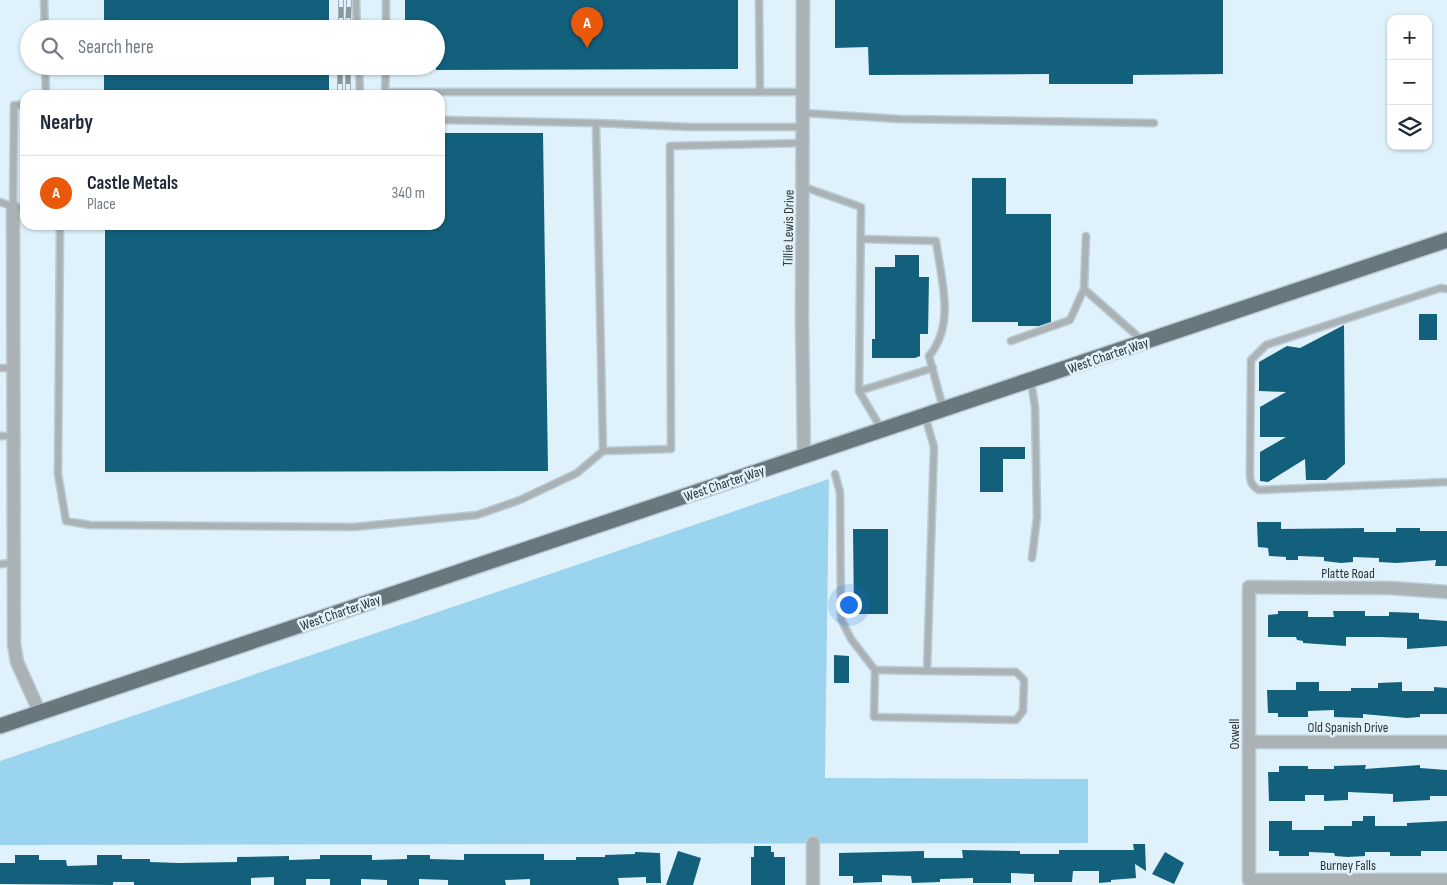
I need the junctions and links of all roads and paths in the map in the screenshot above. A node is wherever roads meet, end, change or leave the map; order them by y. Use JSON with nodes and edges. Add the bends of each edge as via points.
{"nodes":[{"id":1,"x":44,"y":0,"type":"edge"},
{"id":2,"x":356,"y":0,"type":"edge"},
{"id":3,"x":386,"y":0,"type":"edge"},
{"id":4,"x":759,"y":0,"type":"edge"},
{"id":5,"x":803,"y":0,"type":"edge"},
{"id":6,"x":45,"y":20,"type":"edge"},
{"id":7,"x":357,"y":20,"type":"edge"},
{"id":8,"x":386,"y":20,"type":"edge"},
{"id":9,"x":45,"y":75,"type":"edge"},
{"id":10,"x":359,"y":75,"type":"edge"},
{"id":11,"x":386,"y":75,"type":"edge"},
{"id":12,"x":46,"y":90,"type":"edge"},
{"id":13,"x":360,"y":90,"type":"edge"},
{"id":14,"x":385,"y":90,"type":"edge"},
{"id":15,"x":445,"y":92,"type":"edge"},
{"id":16,"x":760,"y":92,"type":"junction"},
{"id":17,"x":803,"y":92,"type":"junction"},
{"id":18,"x":20,"y":105,"type":"edge"},
{"id":19,"x":804,"y":113,"type":"junction"},
{"id":20,"x":445,"y":120,"type":"edge"},
{"id":21,"x":1154,"y":123,"type":"dead end"},
{"id":22,"x":596,"y":124,"type":"junction"},
{"id":23,"x":804,"y":127,"type":"junction"},
{"id":24,"x":804,"y":143,"type":"junction"},
{"id":25,"x":804,"y":186,"type":"junction"},
{"id":26,"x":0,"y":202,"type":"edge"},
{"id":27,"x":19,"y":209,"type":"edge"},
{"id":28,"x":60,"y":230,"type":"edge"},
{"id":29,"x":1086,"y":236,"type":"dead end"},
{"id":30,"x":861,"y":239,"type":"junction"},
{"id":31,"x":1447,"y":240,"type":"edge"},
{"id":32,"x":1084,"y":289,"type":"junction"},
{"id":33,"x":1447,"y":289,"type":"edge"},
{"id":34,"x":1011,"y":341,"type":"dead end"},
{"id":35,"x":1144,"y":342,"type":"junction"},
{"id":36,"x":0,"y":368,"type":"edge"},
{"id":37,"x":14,"y":368,"type":"junction"},
{"id":38,"x":932,"y":368,"type":"junction"},
{"id":39,"x":1031,"y":381,"type":"junction"},
{"id":40,"x":859,"y":391,"type":"junction"},
{"id":41,"x":944,"y":410,"type":"junction"},
{"id":42,"x":925,"y":416,"type":"junction"},
{"id":43,"x":882,"y":431,"type":"junction"},
{"id":44,"x":0,"y":436,"type":"edge"},
{"id":45,"x":14,"y":436,"type":"junction"},
{"id":46,"x":604,"y":451,"type":"junction"},
{"id":47,"x":804,"y":456,"type":"junction"},
{"id":48,"x":835,"y":474,"type":"dead end"},
{"id":49,"x":1447,"y":482,"type":"edge"},
{"id":50,"x":1032,"y":558,"type":"dead end"},
{"id":51,"x":15,"y":562,"type":"junction"},
{"id":52,"x":0,"y":564,"type":"edge"},
{"id":53,"x":1249,"y":587,"type":"joint"},
{"id":54,"x":1447,"y":592,"type":"edge"},
{"id":55,"x":875,"y":670,"type":"junction"},
{"id":56,"x":927,"y":671,"type":"junction"},
{"id":57,"x":40,"y":712,"type":"junction"},
{"id":58,"x":0,"y":726,"type":"edge"},
{"id":59,"x":1249,"y":742,"type":"junction"},
{"id":60,"x":1447,"y":742,"type":"edge"},
{"id":61,"x":813,"y":844,"type":"dead end"},
{"id":62,"x":1249,"y":880,"type":"joint"},
{"id":63,"x":1447,"y":880,"type":"edge"},
{"id":64,"x":813,"y":885,"type":"edge"}],
"edges":[{"from":1,"to":6,"type":"lane"},
{"from":2,"to":7,"type":"lane"},
{"from":3,"to":8,"type":"lane"},
{"from":4,"to":16,"type":"lane"},
{"from":5,"to":17,"type":"street","name":"Tillie Lewis Drive"},
{"from":9,"to":12,"type":"lane"},
{"from":10,"to":13,"type":"lane"},
{"from":11,"to":14,"type":"lane"},
{"from":15,"to":16,"type":"lane"},
{"from":16,"to":17,"type":"lane"},
{"from":17,"to":19,"type":"street","name":"Tillie Lewis Drive"},
{"from":18,"to":27,"type":"lane","via":[[14,105]]},
{"from":19,"to":21,"type":"lane","via":[[899,119]]},
{"from":19,"to":23,"type":"street","name":"Tillie Lewis Drive"},
{"from":20,"to":22,"type":"lane"},
{"from":22,"to":23,"type":"lane"},
{"from":22,"to":46,"type":"lane"},
{"from":23,"to":24,"type":"street","name":"Tillie Lewis Drive"},
{"from":24,"to":25,"type":"street","name":"Tillie Lewis Drive"},
{"from":24,"to":46,"type":"lane","via":[[670,146],[671,449]]},
{"from":25,"to":30,"type":"lane","via":[[861,206]]},
{"from":25,"to":47,"type":"street","name":"Tillie Lewis Drive"},
{"from":26,"to":27,"type":"lane"},
{"from":27,"to":37,"type":"street"},
{"from":28,"to":46,"type":"lane","via":[[58,474],[66,521],[90,525],[354,527],[477,515],[520,500],[577,473]]},
{"from":29,"to":32,"type":"lane"},
{"from":30,"to":38,"type":"lane","via":[[936,241],[946,311],[939,345],[929,356]]},
{"from":30,"to":40,"type":"lane"},
{"from":31,"to":35,"type":"highway","name":"West Charter Way"},
{"from":32,"to":34,"type":"lane","via":[[1070,320]]},
{"from":32,"to":35,"type":"lane"},
{"from":33,"to":49,"type":"lane","via":[[1440,288],[1309,330],[1266,345],[1258,351],[1251,360],[1250,482],[1259,490]]},
{"from":35,"to":39,"type":"highway","name":"West Charter Way"},
{"from":36,"to":37,"type":"lane"},
{"from":37,"to":45,"type":"street"},
{"from":38,"to":40,"type":"lane"},
{"from":38,"to":41,"type":"lane"},
{"from":39,"to":41,"type":"highway","name":"West Charter Way"},
{"from":39,"to":50,"type":"lane","via":[[1036,407],[1037,517]]},
{"from":40,"to":43,"type":"lane"},
{"from":41,"to":42,"type":"highway","name":"West Charter Way"},
{"from":42,"to":43,"type":"highway","name":"West Charter Way"},
{"from":42,"to":56,"type":"lane","via":[[934,447]]},
{"from":43,"to":47,"type":"highway","name":"West Charter Way"},
{"from":44,"to":45,"type":"lane"},
{"from":45,"to":51,"type":"street"},
{"from":47,"to":57,"type":"highway","name":"West Charter Way"},
{"from":48,"to":55,"type":"lane","via":[[840,492],[841,619],[851,639]]},
{"from":51,"to":52,"type":"lane"},
{"from":51,"to":57,"type":"street","via":[[14,644],[17,662]]},
{"from":53,"to":54,"type":"street","name":"Platte Road","via":[[1390,588]]},
{"from":53,"to":59,"type":"street","name":"Oxwell"},
{"from":55,"to":56,"type":"lane"},
{"from":55,"to":56,"type":"lane","via":[[874,717],[1016,720],[1023,711],[1024,680],[1016,672]]},
{"from":57,"to":58,"type":"highway","name":"West Charter Way"},
{"from":59,"to":60,"type":"street","name":"Old Spanish Drive"},
{"from":59,"to":62,"type":"street","name":"Oxwell"},
{"from":61,"to":64,"type":"street"},
{"from":62,"to":63,"type":"street","name":"Burney Falls"}]}
